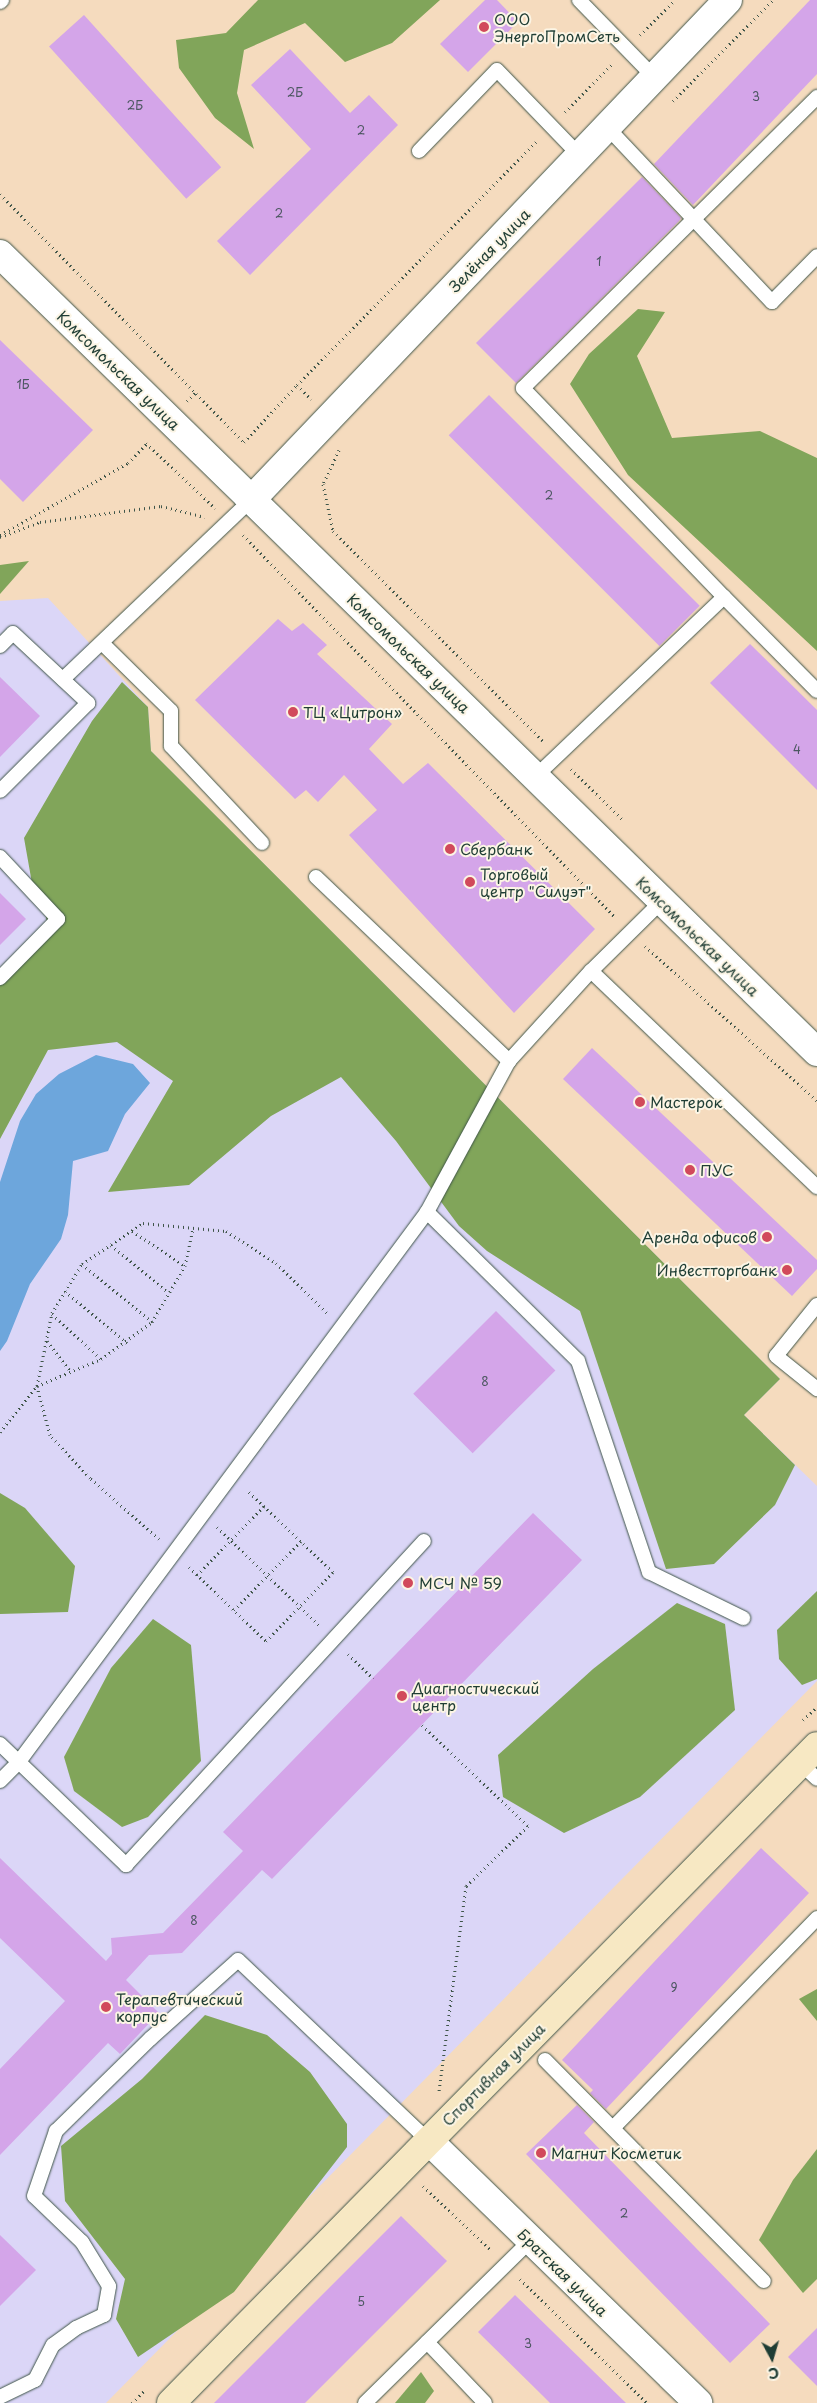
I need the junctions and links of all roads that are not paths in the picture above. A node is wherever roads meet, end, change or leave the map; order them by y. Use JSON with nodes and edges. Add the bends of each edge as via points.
{"nodes":[{"id":1,"x":579,"y":0,"type":"edge"},
{"id":2,"x":728,"y":0,"type":"edge"},
{"id":3,"x":654,"y":77,"type":"junction"},
{"id":4,"x":817,"y":97,"type":"edge"},
{"id":5,"x":606,"y":126,"type":"junction"},
{"id":6,"x":419,"y":151,"type":"dead end"},
{"id":7,"x":579,"y":155,"type":"junction"},
{"id":8,"x":692,"y":219,"type":"junction"},
{"id":9,"x":0,"y":254,"type":"edge"},
{"id":10,"x":817,"y":256,"type":"edge"},
{"id":11,"x":251,"y":500,"type":"junction"},
{"id":12,"x":724,"y":597,"type":"junction"},
{"id":13,"x":102,"y":642,"type":"junction"},
{"id":14,"x":0,"y":646,"type":"edge"},
{"id":15,"x":63,"y":679,"type":"junction"},
{"id":16,"x":817,"y":691,"type":"edge"},
{"id":17,"x":535,"y":777,"type":"junction"},
{"id":18,"x":0,"y":791,"type":"edge"},
{"id":19,"x":262,"y":843,"type":"dead end"},
{"id":20,"x":0,"y":857,"type":"edge"},
{"id":21,"x":316,"y":877,"type":"dead end"},
{"id":22,"x":662,"y":901,"type":"junction"},
{"id":23,"x":592,"y":971,"type":"junction"},
{"id":24,"x":0,"y":978,"type":"edge"},
{"id":25,"x":817,"y":1052,"type":"edge"},
{"id":26,"x":509,"y":1061,"type":"junction"},
{"id":27,"x":817,"y":1187,"type":"edge"},
{"id":28,"x":427,"y":1212,"type":"junction"},
{"id":29,"x":817,"y":1305,"type":"edge"},
{"id":30,"x":817,"y":1389,"type":"edge"},
{"id":31,"x":424,"y":1541,"type":"dead end"},
{"id":32,"x":743,"y":1618,"type":"dead end"},
{"id":33,"x":0,"y":1744,"type":"edge"},
{"id":34,"x":18,"y":1762,"type":"junction"},
{"id":35,"x":811,"y":1763,"type":"edge"},
{"id":36,"x":0,"y":1781,"type":"edge"},
{"id":37,"x":817,"y":1918,"type":"edge"},
{"id":38,"x":545,"y":2060,"type":"dead end"},
{"id":39,"x":613,"y":2128,"type":"junction"},
{"id":40,"x":428,"y":2140,"type":"junction"},
{"id":41,"x":531,"y":2240,"type":"junction"},
{"id":42,"x":764,"y":2281,"type":"dead end"},
{"id":43,"x":426,"y":2342,"type":"junction"},
{"id":44,"x":0,"y":2397,"type":"edge"},
{"id":45,"x":171,"y":2403,"type":"edge"},
{"id":46,"x":365,"y":2403,"type":"edge"},
{"id":47,"x":485,"y":2403,"type":"edge"},
{"id":48,"x":698,"y":2403,"type":"edge"}],
"edges":[{"from":1,"to":3,"type":"lane"},
{"from":2,"to":3,"type":"street","name":"Зелёная улица"},
{"from":3,"to":5,"type":"street","name":"Зелёная улица"},
{"from":4,"to":8,"type":"lane"},
{"from":5,"to":7,"type":"street","name":"Зелёная улица"},
{"from":5,"to":8,"type":"lane"},
{"from":6,"to":7,"type":"lane","via":[[497,70]]},
{"from":7,"to":11,"type":"street","name":"Зелёная улица"},
{"from":8,"to":10,"type":"lane","via":[[772,302]]},
{"from":8,"to":12,"type":"lane","via":[[523,388]]},
{"from":9,"to":11,"type":"street","name":"Комсомольская улица"},
{"from":11,"to":13,"type":"lane"},
{"from":11,"to":17,"type":"street","name":"Комсомольская улица"},
{"from":12,"to":16,"type":"lane"},
{"from":12,"to":17,"type":"lane"},
{"from":13,"to":15,"type":"lane"},
{"from":13,"to":19,"type":"lane","via":[[171,711],[171,746]]},
{"from":14,"to":15,"type":"lane","via":[[13,633]]},
{"from":15,"to":18,"type":"lane","via":[[88,703]]},
{"from":17,"to":22,"type":"street","name":"Комсомольская улица"},
{"from":20,"to":24,"type":"lane","via":[[58,918]]},
{"from":21,"to":26,"type":"lane"},
{"from":22,"to":23,"type":"lane"},
{"from":22,"to":25,"type":"street","name":"Комсомольская улица"},
{"from":23,"to":26,"type":"lane"},
{"from":23,"to":27,"type":"lane"},
{"from":26,"to":28,"type":"lane"},
{"from":28,"to":32,"type":"lane","via":[[578,1361],[649,1572]]},
{"from":28,"to":34,"type":"lane"},
{"from":29,"to":30,"type":"lane","via":[[776,1356]]},
{"from":31,"to":34,"type":"lane","via":[[126,1865]]},
{"from":33,"to":34,"type":"lane"},
{"from":34,"to":36,"type":"lane"},
{"from":35,"to":40,"type":"street","name":"Спортивная улица"},
{"from":37,"to":39,"type":"lane"},
{"from":38,"to":39,"type":"lane"},
{"from":39,"to":42,"type":"lane"},
{"from":40,"to":41,"type":"street","name":"Братская улица"},
{"from":40,"to":44,"type":"lane","via":[[238,1960],[150,2039],[56,2131],[34,2196],[82,2242],[109,2286],[104,2316],[76,2328],[52,2345],[35,2380]]},
{"from":40,"to":45,"type":"street","name":"Спортивная улица"},
{"from":41,"to":43,"type":"lane"},
{"from":41,"to":48,"type":"street","name":"Братская улица"},
{"from":43,"to":46,"type":"lane"},
{"from":43,"to":47,"type":"lane"}]}
